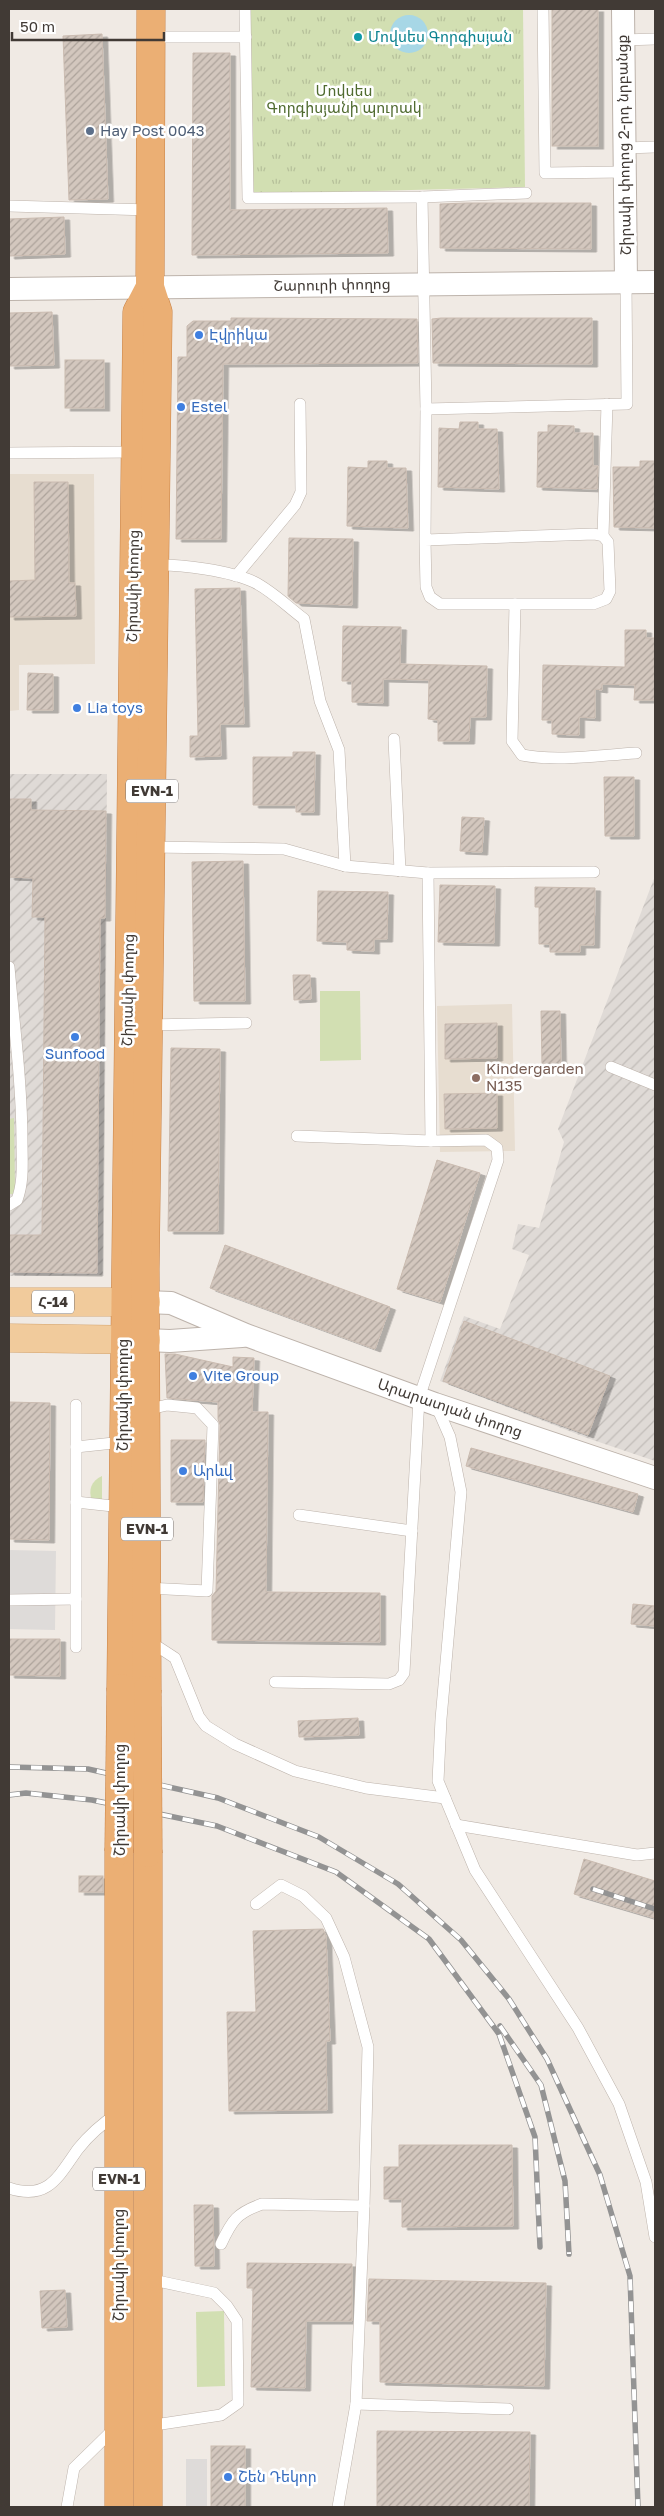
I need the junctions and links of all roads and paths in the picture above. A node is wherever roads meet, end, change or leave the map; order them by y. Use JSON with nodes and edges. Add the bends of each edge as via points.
{"nodes":[{"id":1,"x":151,"y":9,"type":"edge"},
{"id":2,"x":245,"y":9,"type":"edge"},
{"id":3,"x":543,"y":9,"type":"edge"},
{"id":4,"x":623,"y":9,"type":"edge"},
{"id":5,"x":151,"y":37,"type":"junction"},
{"id":6,"x":246,"y":37,"type":"junction"},
{"id":7,"x":655,"y":39,"type":"edge"},
{"id":8,"x":623,"y":40,"type":"junction"},
{"id":9,"x":655,"y":147,"type":"edge"},
{"id":10,"x":625,"y":148,"type":"junction"},
{"id":11,"x":624,"y":172,"type":"junction"},
{"id":12,"x":526,"y":193,"type":"dead end"},
{"id":13,"x":422,"y":197,"type":"junction"},
{"id":14,"x":9,"y":206,"type":"edge"},
{"id":15,"x":150,"y":210,"type":"junction"},
{"id":16,"x":626,"y":282,"type":"junction"},
{"id":17,"x":655,"y":282,"type":"edge"},
{"id":18,"x":424,"y":284,"type":"junction"},
{"id":19,"x":150,"y":287,"type":"junction"},
{"id":20,"x":9,"y":289,"type":"edge"},
{"id":21,"x":300,"y":404,"type":"dead end"},
{"id":22,"x":607,"y":404,"type":"junction"},
{"id":23,"x":426,"y":409,"type":"junction"},
{"id":24,"x":135,"y":452,"type":"junction"},
{"id":25,"x":9,"y":453,"type":"edge"},
{"id":26,"x":603,"y":536,"type":"junction"},
{"id":27,"x":425,"y":540,"type":"junction"},
{"id":28,"x":154,"y":564,"type":"junction"},
{"id":29,"x":236,"y":576,"type":"junction"},
{"id":30,"x":515,"y":604,"type":"junction"},
{"id":31,"x":394,"y":739,"type":"dead end"},
{"id":32,"x":636,"y":753,"type":"dead end"},
{"id":33,"x":151,"y":847,"type":"junction"},
{"id":34,"x":345,"y":866,"type":"junction"},
{"id":35,"x":400,"y":871,"type":"junction"},
{"id":36,"x":594,"y":872,"type":"dead end"},
{"id":37,"x":428,"y":873,"type":"junction"},
{"id":38,"x":9,"y":967,"type":"edge"},
{"id":39,"x":246,"y":1023,"type":"dead end"},
{"id":40,"x":148,"y":1025,"type":"junction"},
{"id":41,"x":611,"y":1067,"type":"dead end"},
{"id":42,"x":655,"y":1085,"type":"edge"},
{"id":43,"x":297,"y":1136,"type":"dead end"},
{"id":44,"x":430,"y":1141,"type":"junction"},
{"id":45,"x":9,"y":1205,"type":"edge"},
{"id":46,"x":9,"y":1302,"type":"edge"},
{"id":47,"x":135,"y":1302,"type":"junction"},
{"id":48,"x":246,"y":1335,"type":"junction"},
{"id":49,"x":9,"y":1338,"type":"edge"},
{"id":50,"x":135,"y":1339,"type":"junction"},
{"id":51,"x":427,"y":1401,"type":"junction"},
{"id":52,"x":76,"y":1405,"type":"dead end"},
{"id":53,"x":146,"y":1410,"type":"junction"},
{"id":54,"x":123,"y":1442,"type":"junction"},
{"id":55,"x":76,"y":1447,"type":"junction"},
{"id":56,"x":655,"y":1478,"type":"edge"},
{"id":57,"x":76,"y":1502,"type":"junction"},
{"id":58,"x":122,"y":1507,"type":"junction"},
{"id":59,"x":299,"y":1515,"type":"dead end"},
{"id":60,"x":412,"y":1531,"type":"junction"},
{"id":61,"x":147,"y":1588,"type":"junction"},
{"id":62,"x":76,"y":1599,"type":"junction"},
{"id":63,"x":9,"y":1600,"type":"edge"},
{"id":64,"x":147,"y":1640,"type":"junction"},
{"id":65,"x":76,"y":1647,"type":"dead end"},
{"id":66,"x":275,"y":1682,"type":"dead end"},
{"id":67,"x":445,"y":1798,"type":"junction"},
{"id":68,"x":456,"y":1825,"type":"junction"},
{"id":69,"x":655,"y":1853,"type":"edge"},
{"id":70,"x":256,"y":1904,"type":"dead end"},
{"id":71,"x":119,"y":2113,"type":"junction"},
{"id":72,"x":651,"y":2184,"type":"edge"},
{"id":73,"x":9,"y":2188,"type":"edge"},
{"id":74,"x":364,"y":2206,"type":"junction"},
{"id":75,"x":655,"y":2237,"type":"edge"},
{"id":76,"x":221,"y":2244,"type":"dead end"},
{"id":77,"x":148,"y":2279,"type":"junction"},
{"id":78,"x":356,"y":2404,"type":"junction"},
{"id":79,"x":508,"y":2409,"type":"dead end"},
{"id":80,"x":119,"y":2424,"type":"junction"},
{"id":81,"x":148,"y":2426,"type":"junction"},
{"id":82,"x":67,"y":2507,"type":"edge"},
{"id":83,"x":119,"y":2507,"type":"edge"},
{"id":84,"x":148,"y":2507,"type":"edge"},
{"id":85,"x":338,"y":2507,"type":"edge"}],
"edges":[{"from":1,"to":5,"type":"highway","name":"Շիրակի փողոց","number":"EVN-1"},
{"from":2,"to":6,"type":"lane"},
{"from":3,"to":11,"type":"lane","via":[[545,173]]},
{"from":4,"to":8,"type":"street","name":"Շիրակի փողոց 2-րդ նրբանցք"},
{"from":5,"to":6,"type":"lane"},
{"from":5,"to":15,"type":"highway","name":"Շիրակի փողոց","number":"EVN-1"},
{"from":6,"to":13,"type":"lane","via":[[248,198]]},
{"from":7,"to":8,"type":"lane"},
{"from":8,"to":10,"type":"street","name":"Շիրակի փողոց 2-րդ նրբանցք"},
{"from":9,"to":10,"type":"lane"},
{"from":10,"to":11,"type":"street","name":"Շիրակի փողոց 2-րդ նրբանցք"},
{"from":11,"to":16,"type":"street","name":"Շիրակի փողոց 2-րդ նրբանցք"},
{"from":12,"to":13,"type":"lane"},
{"from":13,"to":18,"type":"lane"},
{"from":14,"to":15,"type":"lane"},
{"from":15,"to":19,"type":"highway","name":"Շիրակի փողոց","number":"EVN-1"},
{"from":16,"to":17,"type":"street","name":"Շարուրի փողոց"},
{"from":16,"to":18,"type":"street","name":"Շարուրի փողոց"},
{"from":16,"to":22,"type":"lane","via":[[627,404]]},
{"from":18,"to":19,"type":"street","name":"Շարուրի փողոց"},
{"from":18,"to":23,"type":"lane"},
{"from":19,"to":20,"type":"street","name":"Շարուրի փողոց"},
{"from":19,"to":24,"type":"highway","name":"Շիրակի փողոց","number":"EVN-1","via":[[137,312]]},
{"from":19,"to":28,"type":"highway","name":"Շիրակի փողոց","number":"EVN-1","via":[[158,312]]},
{"from":21,"to":29,"type":"lane","via":[[300,492],[295,505]]},
{"from":22,"to":23,"type":"lane"},
{"from":22,"to":26,"type":"lane"},
{"from":23,"to":27,"type":"lane"},
{"from":24,"to":25,"type":"lane"},
{"from":24,"to":47,"type":"highway","name":"Շիրակի փողոց","number":"EVN-1"},
{"from":26,"to":27,"type":"lane"},
{"from":26,"to":30,"type":"lane","via":[[608,542],[610,581],[606,600],[594,604]]},
{"from":27,"to":30,"type":"lane","via":[[426,587],[430,597],[440,604]]},
{"from":28,"to":29,"type":"lane","via":[[172,564]]},
{"from":28,"to":33,"type":"highway","name":"Շիրակի փողոց","number":"EVN-1"},
{"from":29,"to":34,"type":"lane","via":[[254,582],[304,619],[320,701],[340,750]]},
{"from":30,"to":32,"type":"lane","via":[[512,740],[522,755]]},
{"from":31,"to":35,"type":"lane"},
{"from":33,"to":34,"type":"lane","via":[[284,849]]},
{"from":33,"to":40,"type":"highway","name":"Շիրակի փողոց","number":"EVN-1"},
{"from":34,"to":35,"type":"lane"},
{"from":35,"to":37,"type":"lane"},
{"from":36,"to":37,"type":"lane"},
{"from":37,"to":44,"type":"lane"},
{"from":38,"to":45,"type":"lane","via":[[22,1110],[22,1187],[18,1200]]},
{"from":39,"to":40,"type":"lane"},
{"from":40,"to":47,"type":"highway","name":"Շիրակի փողոց","number":"EVN-1"},
{"from":41,"to":42,"type":"lane"},
{"from":43,"to":44,"type":"lane"},
{"from":44,"to":51,"type":"lane","via":[[486,1140],[496,1148],[498,1160]]},
{"from":46,"to":47,"type":"main road","name":"Արարատյան փողոց","number":"Հ-14"},
{"from":47,"to":48,"type":"street","name":"Արարատյան փողոց","via":[[171,1303]]},
{"from":47,"to":50,"type":"highway","name":"Շիրակի փողոց","number":"EVN-1"},
{"from":48,"to":50,"type":"street","name":"Արարատյան փողոց","via":[[170,1341]]},
{"from":48,"to":51,"type":"street","name":"Արարատյան փողոց"},
{"from":49,"to":50,"type":"main road","name":"Արարատյան փողոց"},
{"from":50,"to":53,"type":"highway","name":"Շիրակի փողոց","number":"EVN-1"},
{"from":50,"to":54,"type":"highway","name":"Շիրակի փողոց","number":"EVN-1"},
{"from":51,"to":56,"type":"street","name":"Արարատյան փողոց"},
{"from":51,"to":60,"type":"lane"},
{"from":51,"to":67,"type":"lane","via":[[450,1437],[461,1492],[440,1728],[438,1781]]},
{"from":52,"to":55,"type":"lane"},
{"from":53,"to":61,"type":"highway","name":"Շիրակի փողոց","number":"EVN-1"},
{"from":53,"to":61,"type":"lane","via":[[167,1406],[197,1408],[213,1425],[207,1591]]},
{"from":54,"to":55,"type":"lane"},
{"from":54,"to":58,"type":"highway","name":"Շիրակի փողոց","number":"EVN-1"},
{"from":55,"to":57,"type":"lane"},
{"from":57,"to":58,"type":"lane"},
{"from":57,"to":62,"type":"lane"},
{"from":58,"to":71,"type":"highway","name":"Շիրակի փողոց","number":"EVN-1","bridge":true},
{"from":59,"to":60,"type":"lane"},
{"from":60,"to":66,"type":"lane","via":[[404,1673],[398,1680],[389,1684]]},
{"from":61,"to":64,"type":"highway","name":"Շիրակի փողոց","number":"EVN-1"},
{"from":62,"to":63,"type":"lane"},
{"from":62,"to":65,"type":"lane"},
{"from":64,"to":67,"type":"lane","via":[[175,1658],[206,1726],[235,1744],[295,1771],[366,1788]]},
{"from":64,"to":77,"type":"highway","name":"Շիրակի փողոց","number":"EVN-1","bridge":true},
{"from":67,"to":68,"type":"lane"},
{"from":68,"to":69,"type":"lane","via":[[637,1855]]},
{"from":68,"to":72,"type":"lane","via":[[475,1870],[578,2028],[619,2104]]},
{"from":70,"to":74,"type":"lane","via":[[281,1886],[303,1896],[326,1918],[344,1957],[368,2047]]},
{"from":71,"to":73,"type":"lane","via":[[103,2123],[79,2148],[61,2176],[48,2186],[24,2193]]},
{"from":71,"to":80,"type":"highway","name":"Շիրակի փողոց","number":"EVN-1"},
{"from":72,"to":75,"type":"lane"},
{"from":74,"to":76,"type":"lane","via":[[262,2204],[232,2220]]},
{"from":74,"to":78,"type":"lane"},
{"from":77,"to":81,"type":"highway","name":"Շիրակի փողոց","number":"EVN-1"},
{"from":77,"to":81,"type":"lane","via":[[214,2293],[228,2306],[237,2321],[238,2403],[221,2415]]},
{"from":78,"to":79,"type":"lane"},
{"from":78,"to":85,"type":"lane"},
{"from":80,"to":82,"type":"lane","via":[[74,2468]]},
{"from":80,"to":83,"type":"highway","name":"Շիրակի փողոց","number":"EVN-1"},
{"from":81,"to":84,"type":"highway","name":"Շիրակի փողոց","number":"EVN-1"}]}
